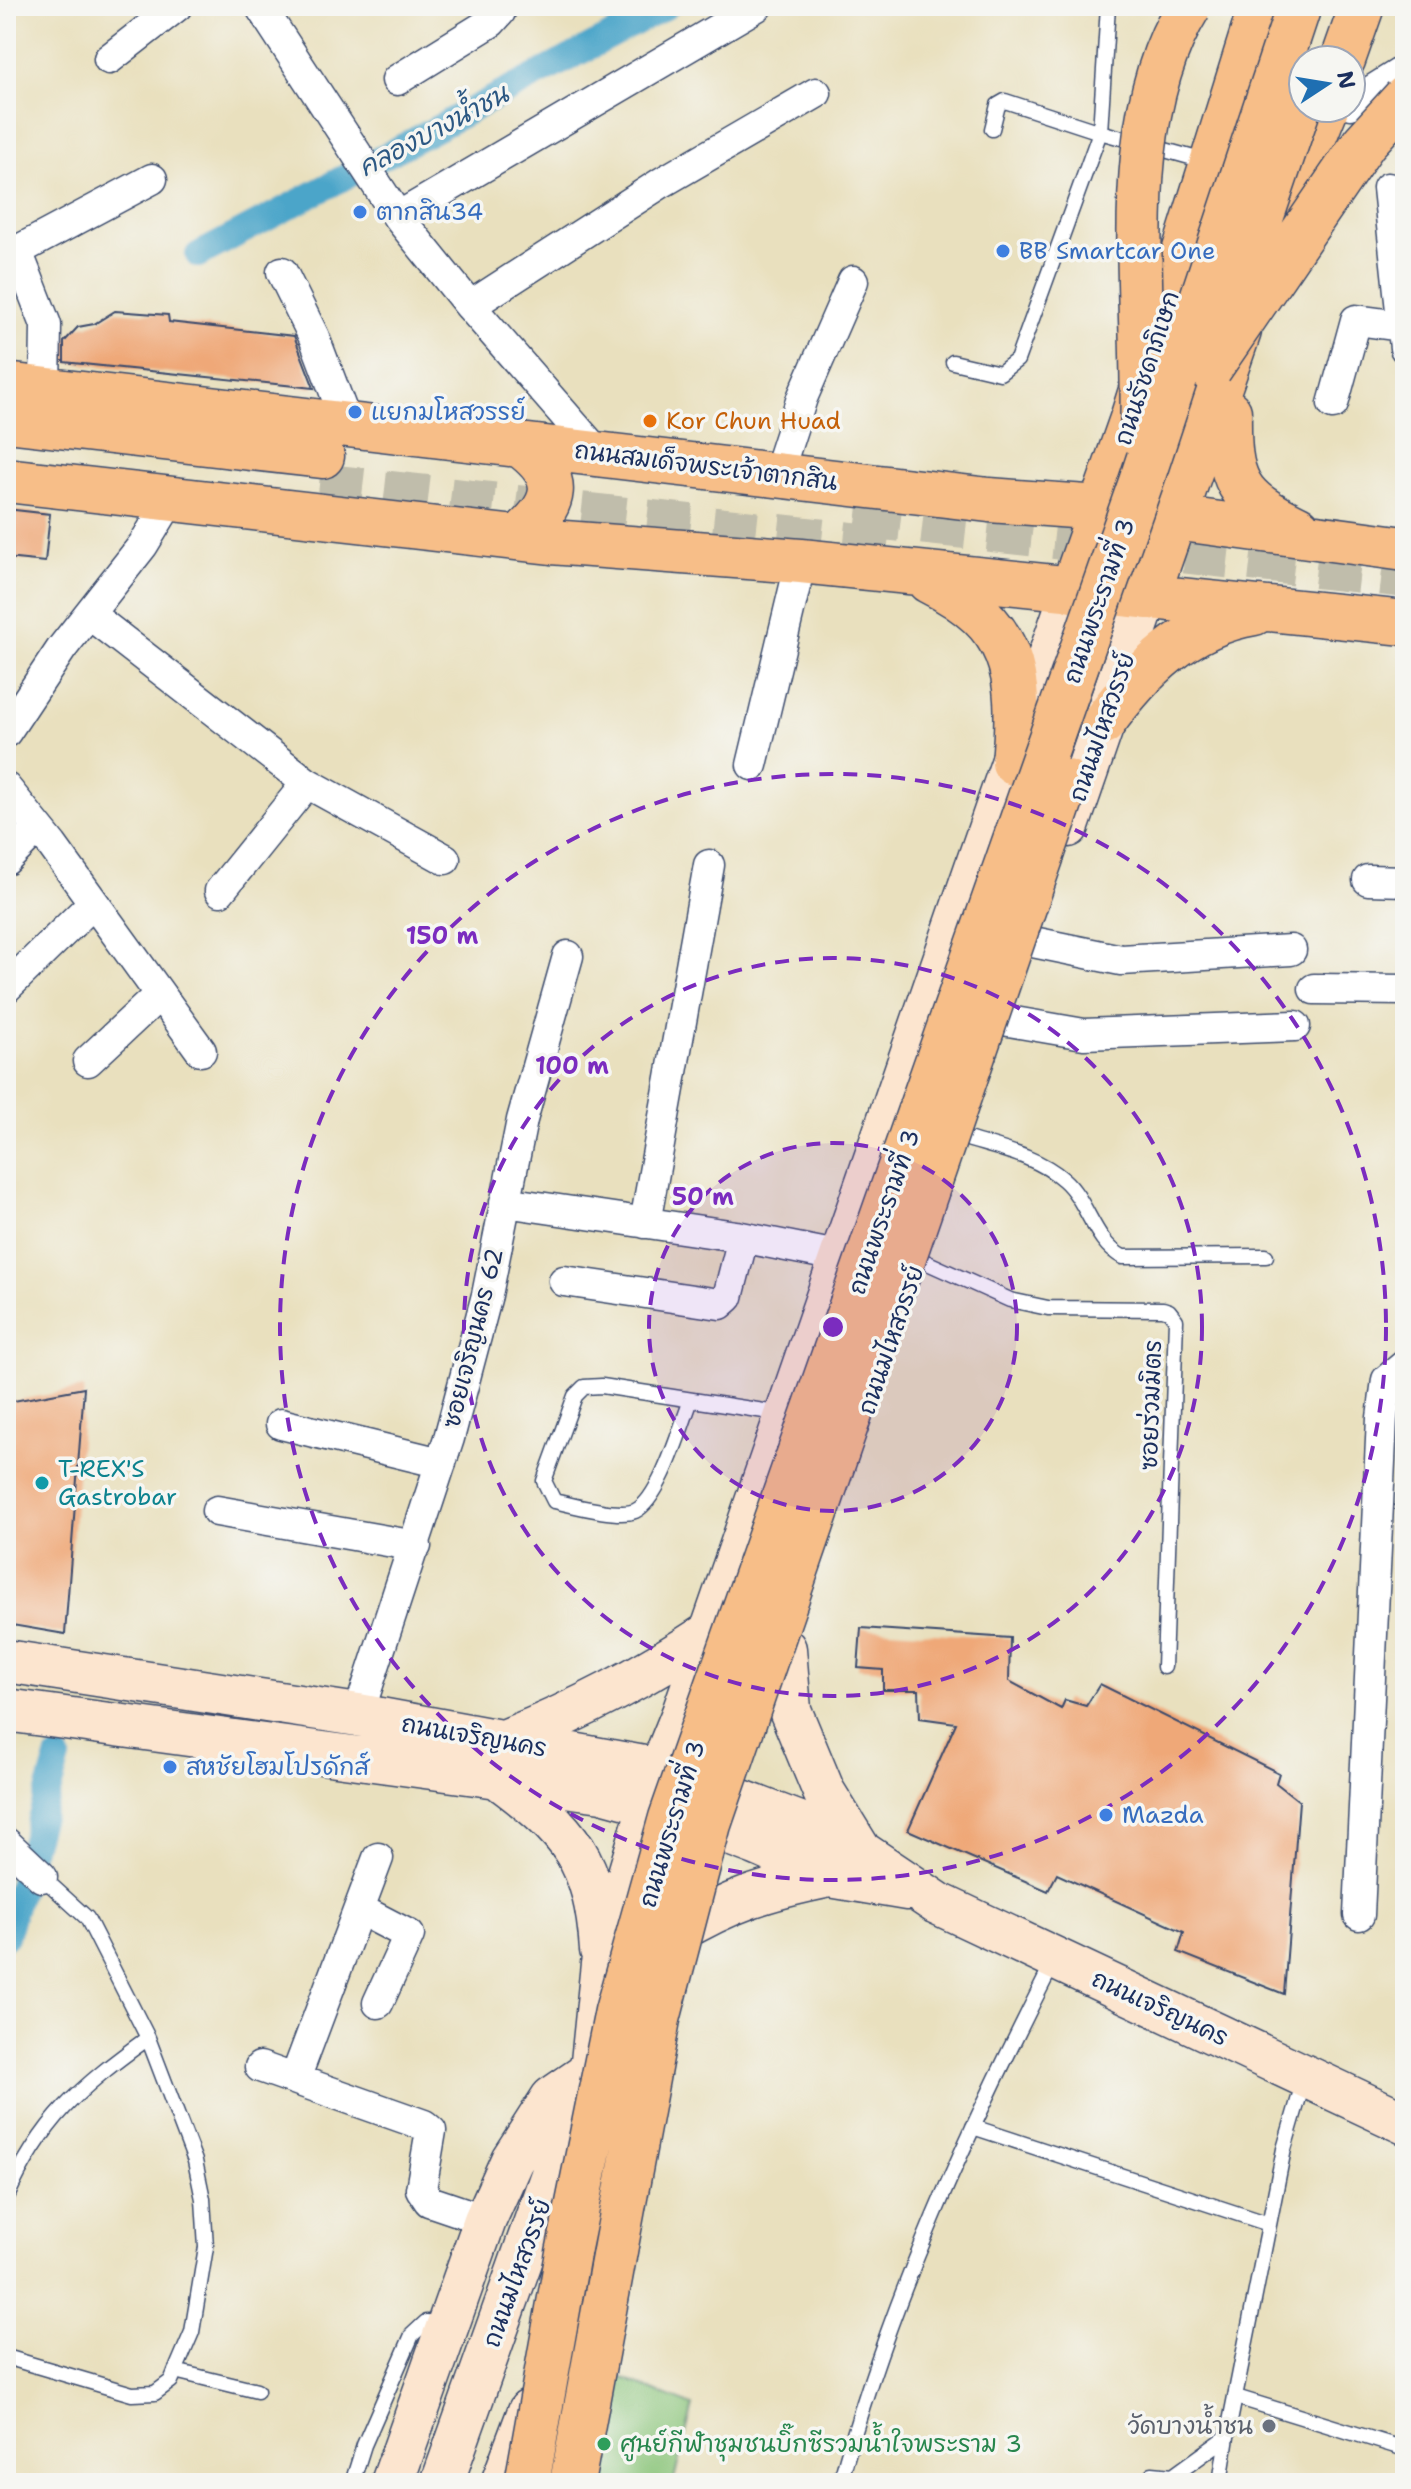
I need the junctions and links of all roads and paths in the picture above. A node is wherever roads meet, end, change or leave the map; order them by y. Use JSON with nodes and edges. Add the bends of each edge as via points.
{"nodes":[{"id":1,"x":177,"y":6,"type":"edge"},
{"id":2,"x":260,"y":6,"type":"edge"},
{"id":3,"x":757,"y":6,"type":"edge"},
{"id":4,"x":1108,"y":6,"type":"edge"},
{"id":5,"x":1189,"y":6,"type":"edge"},
{"id":6,"x":1261,"y":6,"type":"edge"},
{"id":7,"x":1299,"y":6,"type":"edge"},
{"id":8,"x":1333,"y":6,"type":"edge"},
{"id":9,"x":1362,"y":6,"type":"edge"},
{"id":10,"x":502,"y":8,"type":"edge"},
{"id":11,"x":1320,"y":44,"type":"edge"},
{"id":12,"x":1349,"y":44,"type":"edge"},
{"id":13,"x":109,"y":59,"type":"dead end"},
{"id":14,"x":1405,"y":70,"type":"edge"},
{"id":15,"x":397,"y":80,"type":"dead end"},
{"id":16,"x":1367,"y":91,"type":"edge"},
{"id":17,"x":816,"y":93,"type":"dead end"},
{"id":18,"x":1405,"y":98,"type":"edge"},
{"id":19,"x":1322,"y":124,"type":"edge"},
{"id":20,"x":1324,"y":124,"type":"edge"},
{"id":21,"x":992,"y":129,"type":"dead end"},
{"id":22,"x":1100,"y":132,"type":"junction"},
{"id":23,"x":1212,"y":163,"type":"junction"},
{"id":24,"x":152,"y":179,"type":"dead end"},
{"id":25,"x":1388,"y":188,"type":"dead end"},
{"id":26,"x":398,"y":217,"type":"junction"},
{"id":27,"x":1192,"y":231,"type":"junction"},
{"id":28,"x":1257,"y":258,"type":"junction"},
{"id":29,"x":282,"y":272,"type":"dead end"},
{"id":30,"x":853,"y":281,"type":"dead end"},
{"id":31,"x":470,"y":306,"type":"junction"},
{"id":32,"x":1403,"y":337,"type":"edge"},
{"id":33,"x":953,"y":362,"type":"dead end"},
{"id":34,"x":1210,"y":368,"type":"junction"},
{"id":35,"x":26,"y":388,"type":"edge"},
{"id":36,"x":1333,"y":404,"type":"dead end"},
{"id":37,"x":1229,"y":412,"type":"junction"},
{"id":38,"x":1133,"y":416,"type":"junction"},
{"id":39,"x":6,"y":420,"type":"edge"},
{"id":40,"x":519,"y":444,"type":"junction"},
{"id":41,"x":6,"y":449,"type":"edge"},
{"id":42,"x":598,"y":453,"type":"junction"},
{"id":43,"x":330,"y":455,"type":"junction"},
{"id":44,"x":1189,"y":473,"type":"junction"},
{"id":45,"x":777,"y":475,"type":"junction"},
{"id":46,"x":6,"y":480,"type":"edge"},
{"id":47,"x":1141,"y":482,"type":"junction"},
{"id":48,"x":171,"y":499,"type":"junction"},
{"id":49,"x":989,"y":500,"type":"junction"},
{"id":50,"x":1101,"y":508,"type":"junction"},
{"id":51,"x":1172,"y":517,"type":"junction"},
{"id":52,"x":518,"y":538,"type":"junction"},
{"id":53,"x":1322,"y":540,"type":"junction"},
{"id":54,"x":1405,"y":549,"type":"edge"},
{"id":55,"x":801,"y":561,"type":"junction"},
{"id":56,"x":916,"y":575,"type":"junction"},
{"id":57,"x":1072,"y":590,"type":"junction"},
{"id":58,"x":1147,"y":597,"type":"junction"},
{"id":59,"x":1280,"y":609,"type":"junction"},
{"id":60,"x":89,"y":614,"type":"junction"},
{"id":61,"x":1405,"y":623,"type":"edge"},
{"id":62,"x":1103,"y":723,"type":"junction"},
{"id":63,"x":6,"y":732,"type":"edge"},
{"id":64,"x":1014,"y":763,"type":"junction"},
{"id":65,"x":752,"y":765,"type":"dead end"},
{"id":66,"x":307,"y":783,"type":"junction"},
{"id":67,"x":6,"y":788,"type":"edge"},
{"id":68,"x":37,"y":829,"type":"junction"},
{"id":69,"x":445,"y":859,"type":"dead end"},
{"id":70,"x":6,"y":860,"type":"edge"},
{"id":71,"x":709,"y":865,"type":"dead end"},
{"id":72,"x":1368,"y":880,"type":"dead end"},
{"id":73,"x":1405,"y":881,"type":"edge"},
{"id":74,"x":220,"y":891,"type":"dead end"},
{"id":75,"x":91,"y":905,"type":"junction"},
{"id":76,"x":1028,"y":941,"type":"junction"},
{"id":77,"x":1291,"y":950,"type":"dead end"},
{"id":78,"x":568,"y":956,"type":"dead end"},
{"id":79,"x":6,"y":988,"type":"edge"},
{"id":80,"x":1314,"y":989,"type":"dead end"},
{"id":81,"x":1405,"y":990,"type":"edge"},
{"id":82,"x":159,"y":995,"type":"junction"},
{"id":83,"x":1003,"y":1020,"type":"junction"},
{"id":84,"x":1295,"y":1026,"type":"dead end"},
{"id":85,"x":201,"y":1051,"type":"dead end"},
{"id":86,"x":88,"y":1061,"type":"dead end"},
{"id":87,"x":961,"y":1137,"type":"junction"},
{"id":88,"x":505,"y":1202,"type":"junction"},
{"id":89,"x":645,"y":1223,"type":"junction"},
{"id":90,"x":743,"y":1238,"type":"junction"},
{"id":91,"x":1266,"y":1256,"type":"dead end"},
{"id":92,"x":842,"y":1257,"type":"junction"},
{"id":93,"x":919,"y":1259,"type":"junction"},
{"id":94,"x":564,"y":1281,"type":"dead end"},
{"id":95,"x":1405,"y":1365,"type":"edge"},
{"id":96,"x":691,"y":1400,"type":"junction"},
{"id":97,"x":787,"y":1415,"type":"junction"},
{"id":98,"x":281,"y":1424,"type":"dead end"},
{"id":99,"x":441,"y":1463,"type":"junction"},
{"id":100,"x":217,"y":1511,"type":"dead end"},
{"id":101,"x":416,"y":1546,"type":"junction"},
{"id":102,"x":711,"y":1632,"type":"junction"},
{"id":103,"x":785,"y":1649,"type":"junction"},
{"id":104,"x":6,"y":1661,"type":"edge"},
{"id":105,"x":1164,"y":1667,"type":"dead end"},
{"id":106,"x":6,"y":1710,"type":"edge"},
{"id":107,"x":358,"y":1715,"type":"junction"},
{"id":108,"x":502,"y":1760,"type":"junction"},
{"id":109,"x":655,"y":1787,"type":"junction"},
{"id":110,"x":726,"y":1813,"type":"junction"},
{"id":111,"x":11,"y":1848,"type":"edge"},
{"id":112,"x":378,"y":1858,"type":"dead end"},
{"id":113,"x":845,"y":1864,"type":"junction"},
{"id":114,"x":42,"y":1877,"type":"joint"},
{"id":115,"x":359,"y":1909,"type":"junction"},
{"id":116,"x":1359,"y":1915,"type":"dead end"},
{"id":117,"x":675,"y":1933,"type":"junction"},
{"id":118,"x":1055,"y":1959,"type":"junction"},
{"id":119,"x":602,"y":1964,"type":"junction"},
{"id":120,"x":640,"y":1995,"type":"junction"},
{"id":121,"x":378,"y":2003,"type":"dead end"},
{"id":122,"x":148,"y":2038,"type":"junction"},
{"id":123,"x":260,"y":2067,"type":"dead end"},
{"id":124,"x":590,"y":2068,"type":"junction"},
{"id":125,"x":1305,"y":2076,"type":"junction"},
{"id":126,"x":295,"y":2079,"type":"junction"},
{"id":127,"x":1405,"y":2123,"type":"edge"},
{"id":128,"x":973,"y":2127,"type":"junction"},
{"id":129,"x":6,"y":2199,"type":"edge"},
{"id":130,"x":485,"y":2220,"type":"junction"},
{"id":131,"x":1269,"y":2224,"type":"junction"},
{"id":132,"x":448,"y":2325,"type":"junction"},
{"id":133,"x":6,"y":2357,"type":"edge"},
{"id":134,"x":175,"y":2371,"type":"junction"},
{"id":135,"x":257,"y":2391,"type":"dead end"},
{"id":136,"x":1236,"y":2397,"type":"junction"},
{"id":137,"x":1227,"y":2437,"type":"junction"},
{"id":138,"x":1405,"y":2449,"type":"edge"},
{"id":139,"x":1152,"y":2474,"type":"dead end"},
{"id":140,"x":352,"y":2483,"type":"edge"},
{"id":141,"x":392,"y":2483,"type":"edge"},
{"id":142,"x":442,"y":2483,"type":"edge"},
{"id":143,"x":502,"y":2483,"type":"edge"},
{"id":144,"x":527,"y":2483,"type":"edge"},
{"id":145,"x":572,"y":2483,"type":"edge"},
{"id":146,"x":840,"y":2483,"type":"edge"},
{"id":147,"x":1220,"y":2483,"type":"edge"}],
"edges":[{"from":1,"to":13,"type":"street"},
{"from":2,"to":26,"type":"street"},
{"from":3,"to":26,"type":"street"},
{"from":4,"to":22,"type":"lane"},
{"from":5,"to":47,"type":"main road","bridge":true,"via":[[1158,75],[1147,125],[1142,180]]},
{"from":6,"to":23,"type":"main road","name":"ถนนรัชดาภิเษก"},
{"from":7,"to":47,"type":"main road","name":"ถนนพระรามที่ 3","bridge":true},
{"from":8,"to":11,"type":"main road"},
{"from":9,"to":12,"type":"main road"},
{"from":10,"to":15,"type":"street","via":[[491,22]]},
{"from":14,"to":16,"type":"street"},
{"from":17,"to":31,"type":"street","via":[[661,183]]},
{"from":18,"to":34,"type":"main road","bridge":true,"via":[[1364,143]]},
{"from":19,"to":28,"type":"main road","name":"ถนนพระรามที่ 3","bridge":true},
{"from":20,"to":37,"type":"main road","via":[[1294,234]]},
{"from":21,"to":22,"type":"lane","via":[[998,105],[1005,101]]},
{"from":22,"to":23,"type":"lane"},
{"from":22,"to":33,"type":"lane","via":[[1017,360],[1000,373]]},
{"from":23,"to":27,"type":"main road","name":"ถนนรัชดาภิเษก"},
{"from":24,"to":35,"type":"street","via":[[17,251],[46,325]]},
{"from":25,"to":32,"type":"street"},
{"from":26,"to":31,"type":"street"},
{"from":27,"to":28,"type":"main road","via":[[1202,252],[1216,263]]},
{"from":27,"to":38,"type":"main road","name":"ถนนรัชดาภิเษก"},
{"from":28,"to":34,"type":"main road","name":"ถนนพระรามที่ 3","bridge":true},
{"from":28,"to":44,"type":"main road"},
{"from":29,"to":43,"type":"street","via":[[314,337]]},
{"from":30,"to":45,"type":"street","via":[[802,398]]},
{"from":31,"to":42,"type":"street"},
{"from":32,"to":36,"type":"street","via":[[1356,320]]},
{"from":34,"to":145,"type":"main road","name":"ถนนพระรามที่ 3","bridge":true,"via":[[709,1824],[658,2019]]},
{"from":35,"to":43,"type":"main road","name":"ถนนสมเด็จพระเจ้าตากสิน"},
{"from":37,"to":44,"type":"main road"},
{"from":37,"to":53,"type":"main road","via":[[1229,452],[1239,488],[1264,512]]},
{"from":38,"to":49,"type":"main road","via":[[1109,451],[1085,473],[1053,487]]},
{"from":38,"to":50,"type":"main road","name":"ถนนรัชดาภิเษก"},
{"from":39,"to":43,"type":"main road","name":"ถนนสมเด็จพระเจ้าตากสิน"},
{"from":40,"to":42,"type":"main road","name":"ถนนสมเด็จพระเจ้าตากสิน"},
{"from":40,"to":43,"type":"main road","name":"ถนนสมเด็จพระเจ้าตากสิน"},
{"from":40,"to":52,"type":"main road","via":[[538,458],[551,483],[544,515]]},
{"from":41,"to":43,"type":"main road","name":"ถนนสมเด็จพระเจ้าตากสิน"},
{"from":42,"to":45,"type":"main road","name":"ถนนสมเด็จพระเจ้าตากสิน"},
{"from":44,"to":51,"type":"main road"},
{"from":45,"to":49,"type":"main road","name":"ถนนสมเด็จพระเจ้าตากสิน"},
{"from":46,"to":48,"type":"main road"},
{"from":47,"to":144,"type":"main road","name":"ถนนพระรามที่ 3","bridge":true,"via":[[671,1818],[617,2011]]},
{"from":48,"to":52,"type":"main road"},
{"from":48,"to":60,"type":"street"},
{"from":49,"to":50,"type":"main road","name":"ถนนสมเด็จพระเจ้าตากสิน"},
{"from":50,"to":51,"type":"main road","name":"ถนนสมเด็จพระเจ้าตากสิน"},
{"from":50,"to":57,"type":"main road","name":"ถนนรัชดาภิเษก"},
{"from":51,"to":53,"type":"main road","name":"ถนนสมเด็จพระเจ้าตากสิน"},
{"from":51,"to":58,"type":"main road"},
{"from":52,"to":55,"type":"main road"},
{"from":53,"to":54,"type":"main road","name":"ถนนสมเด็จพระเจ้าตากสิน"},
{"from":55,"to":56,"type":"main road"},
{"from":55,"to":65,"type":"street"},
{"from":56,"to":57,"type":"main road"},
{"from":56,"to":64,"type":"main road","via":[[958,596],[1001,638],[1014,666],[1019,707]]},
{"from":57,"to":58,"type":"main road"},
{"from":57,"to":64,"type":"main road","name":"ถนนมไหสวรรย์"},
{"from":58,"to":59,"type":"main road"},
{"from":58,"to":62,"type":"main road","name":"ถนนมไหสวรรย์"},
{"from":59,"to":61,"type":"main road"},
{"from":59,"to":62,"type":"main road","via":[[1215,625],[1167,650]]},
{"from":60,"to":63,"type":"street"},
{"from":60,"to":66,"type":"street"},
{"from":62,"to":76,"type":"main road","name":"ถนนมไหสวรรย์"},
{"from":64,"to":92,"type":"main road","name":"ถนนมไหสวรรย์"},
{"from":66,"to":69,"type":"street"},
{"from":66,"to":74,"type":"street"},
{"from":67,"to":68,"type":"street"},
{"from":68,"to":70,"type":"street"},
{"from":68,"to":75,"type":"street"},
{"from":71,"to":89,"type":"street"},
{"from":72,"to":73,"type":"street"},
{"from":75,"to":79,"type":"street"},
{"from":75,"to":82,"type":"street"},
{"from":76,"to":77,"type":"street","via":[[1121,960]]},
{"from":76,"to":83,"type":"main road","name":"ถนนมไหสวรรย์"},
{"from":78,"to":88,"type":"street","name":"ซอยเจริญนคร 62"},
{"from":80,"to":81,"type":"street"},
{"from":82,"to":85,"type":"street"},
{"from":82,"to":86,"type":"street"},
{"from":83,"to":84,"type":"street","via":[[1084,1034]]},
{"from":83,"to":87,"type":"main road","name":"ถนนมไหสวรรย์"},
{"from":87,"to":91,"type":"lane","via":[[1032,1160],[1063,1179],[1112,1251],[1123,1257]]},
{"from":87,"to":93,"type":"main road","name":"ถนนมไหสวรรย์"},
{"from":88,"to":89,"type":"street"},
{"from":88,"to":99,"type":"street","name":"ซอยเจริญนคร 62","via":[[487,1295]]},
{"from":89,"to":90,"type":"street"},
{"from":90,"to":92,"type":"street"},
{"from":90,"to":94,"type":"street","via":[[728,1297],[720,1304]]},
{"from":92,"to":97,"type":"main road","name":"ถนนมไหสวรรย์"},
{"from":93,"to":103,"type":"main road","name":"ถนนมไหสวรรย์"},
{"from":93,"to":105,"type":"lane","name":"ซอยร่วมมิตร","via":[[1048,1308],[1163,1309],[1176,1320]]},
{"from":95,"to":116,"type":"street","via":[[1387,1380],[1382,1418]]},
{"from":96,"to":96,"type":"lane","via":[[653,1495],[635,1511],[618,1513],[554,1501],[546,1490],[544,1481],[575,1396],[584,1387]]},
{"from":96,"to":97,"type":"lane"},
{"from":97,"to":102,"type":"main road","name":"ถนนมไหสวรรย์"},
{"from":98,"to":99,"type":"street"},
{"from":99,"to":101,"type":"street","name":"ซอยเจริญนคร 62"},
{"from":100,"to":101,"type":"street"},
{"from":101,"to":107,"type":"street","name":"ซอยเจริญนคร 62"},
{"from":102,"to":108,"type":"main road"},
{"from":102,"to":109,"type":"main road","name":"ถนนมไหสวรรย์"},
{"from":103,"to":110,"type":"main road","name":"ถนนมไหสวรรย์"},
{"from":103,"to":113,"type":"main road","via":[[790,1710],[824,1792]]},
{"from":104,"to":107,"type":"main road","name":"ถนนเจริญนคร"},
{"from":106,"to":108,"type":"main road","name":"ถนนเจริญนคร"},
{"from":107,"to":108,"type":"main road","name":"ถนนเจริญนคร"},
{"from":108,"to":109,"type":"main road","name":"ถนนเจริญนคร"},
{"from":108,"to":119,"type":"main road","via":[[573,1844],[598,1914]]},
{"from":109,"to":110,"type":"main road","name":"ถนนเจริญนคร"},
{"from":109,"to":119,"type":"main road","name":"ถนนมไหสวรรย์"},
{"from":110,"to":113,"type":"main road","name":"ถนนเจริญนคร"},
{"from":110,"to":117,"type":"main road","name":"ถนนมไหสวรรย์"},
{"from":111,"to":114,"type":"street"},
{"from":112,"to":115,"type":"street"},
{"from":113,"to":117,"type":"main road","via":[[721,1905]]},
{"from":113,"to":118,"type":"main road","name":"ถนนเจริญนคร","via":[[916,1890]]},
{"from":114,"to":122,"type":"lane","via":[[87,1918]]},
{"from":115,"to":121,"type":"street","via":[[409,1935]]},
{"from":115,"to":126,"type":"street"},
{"from":117,"to":120,"type":"main road","name":"ถนนมไหสวรรย์"},
{"from":118,"to":125,"type":"main road","name":"ถนนเจริญนคร"},
{"from":118,"to":128,"type":"lane"},
{"from":119,"to":124,"type":"main road","name":"ถนนมไหสวรรย์"},
{"from":120,"to":124,"type":"main road","name":"ถนนมไหสวรรย์"},
{"from":120,"to":143,"type":"main road","via":[[598,2228],[580,2290]]},
{"from":122,"to":129,"type":"lane","via":[[80,2088],[56,2114],[33,2145]]},
{"from":122,"to":134,"type":"lane","via":[[195,2161],[203,2199],[206,2247],[195,2318]]},
{"from":123,"to":126,"type":"street"},
{"from":124,"to":130,"type":"main road","via":[[552,2098],[535,2121]]},
{"from":124,"to":142,"type":"main road","name":"ถนนมไหสวรรย์"},
{"from":125,"to":127,"type":"main road","name":"ถนนเจริญนคร"},
{"from":125,"to":131,"type":"lane"},
{"from":126,"to":130,"type":"street","via":[[424,2125],[431,2131],[423,2196]]},
{"from":128,"to":131,"type":"lane"},
{"from":128,"to":146,"type":"lane","via":[[918,2251]]},
{"from":130,"to":132,"type":"main road"},
{"from":131,"to":136,"type":"lane"},
{"from":132,"to":140,"type":"lane","via":[[426,2322],[412,2335]]},
{"from":132,"to":141,"type":"main road"},
{"from":133,"to":134,"type":"lane","via":[[132,2394],[155,2393]]},
{"from":134,"to":135,"type":"lane"},
{"from":136,"to":137,"type":"lane"},
{"from":136,"to":138,"type":"lane"},
{"from":137,"to":139,"type":"lane","via":[[1173,2476]]},
{"from":137,"to":147,"type":"lane"}]}
